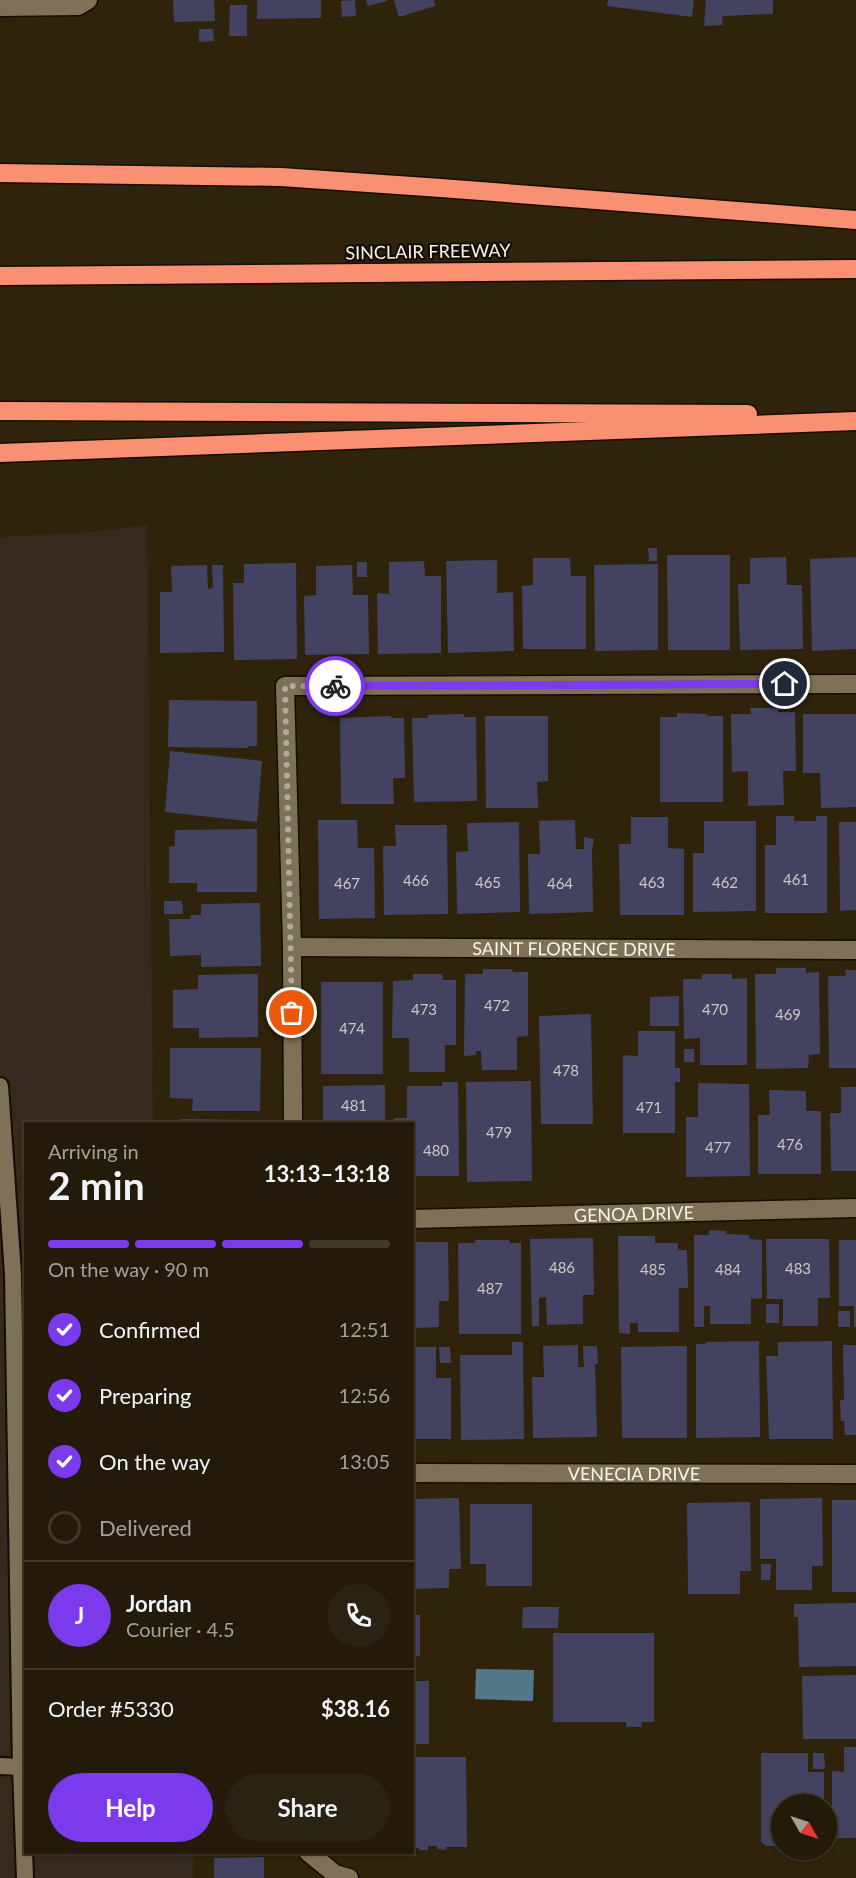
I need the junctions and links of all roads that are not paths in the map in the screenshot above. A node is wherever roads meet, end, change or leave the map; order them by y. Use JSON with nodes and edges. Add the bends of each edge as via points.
{"nodes":[{"id":1,"x":88,"y":0,"type":"edge"},
{"id":2,"x":0,"y":7,"type":"edge"},
{"id":3,"x":0,"y":173,"type":"edge"},
{"id":4,"x":856,"y":220,"type":"edge"},
{"id":5,"x":856,"y":268,"type":"edge"},
{"id":6,"x":0,"y":276,"type":"edge"},
{"id":7,"x":0,"y":411,"type":"edge"},
{"id":8,"x":856,"y":414,"type":"edge"},
{"id":9,"x":856,"y":421,"type":"edge"},
{"id":10,"x":0,"y":453,"type":"edge"},
{"id":11,"x":856,"y":684,"type":"edge"},
{"id":12,"x":292,"y":947,"type":"junction"},
{"id":13,"x":856,"y":950,"type":"edge"},
{"id":14,"x":0,"y":1086,"type":"edge"},
{"id":15,"x":293,"y":1122,"type":"edge"},
{"id":16,"x":856,"y":1208,"type":"edge"},
{"id":17,"x":414,"y":1220,"type":"edge"},
{"id":18,"x":6,"y":1282,"type":"edge"},
{"id":19,"x":414,"y":1473,"type":"edge"},
{"id":20,"x":856,"y":1474,"type":"edge"},
{"id":21,"x":0,"y":1766,"type":"edge"},
{"id":22,"x":21,"y":1767,"type":"junction"},
{"id":23,"x":24,"y":1850,"type":"edge"},
{"id":24,"x":24,"y":1854,"type":"edge"},
{"id":25,"x":310,"y":1854,"type":"edge"},
{"id":26,"x":25,"y":1878,"type":"edge"},
{"id":27,"x":349,"y":1878,"type":"edge"}],
"edges":[{"from":1,"to":2,"type":"street","via":[[78,6]]},
{"from":3,"to":4,"type":"highway","via":[[281,177]]},
{"from":5,"to":6,"type":"highway","name":"SINCLAIR FREEWAY"},
{"from":7,"to":8,"type":"highway"},
{"from":9,"to":10,"type":"highway"},
{"from":11,"to":12,"type":"street","via":[[285,686]]},
{"from":12,"to":13,"type":"street","name":"SAINT FLORENCE DRIVE"},
{"from":12,"to":15,"type":"street"},
{"from":14,"to":18,"type":"lane"},
{"from":16,"to":17,"type":"street","name":"GENOA DRIVE"},
{"from":18,"to":22,"type":"lane"},
{"from":19,"to":20,"type":"street","name":"VENECIA DRIVE"},
{"from":21,"to":22,"type":"lane"},
{"from":22,"to":23,"type":"lane"},
{"from":24,"to":26,"type":"lane"},
{"from":25,"to":27,"type":"street","via":[[334,1874]]}]}
